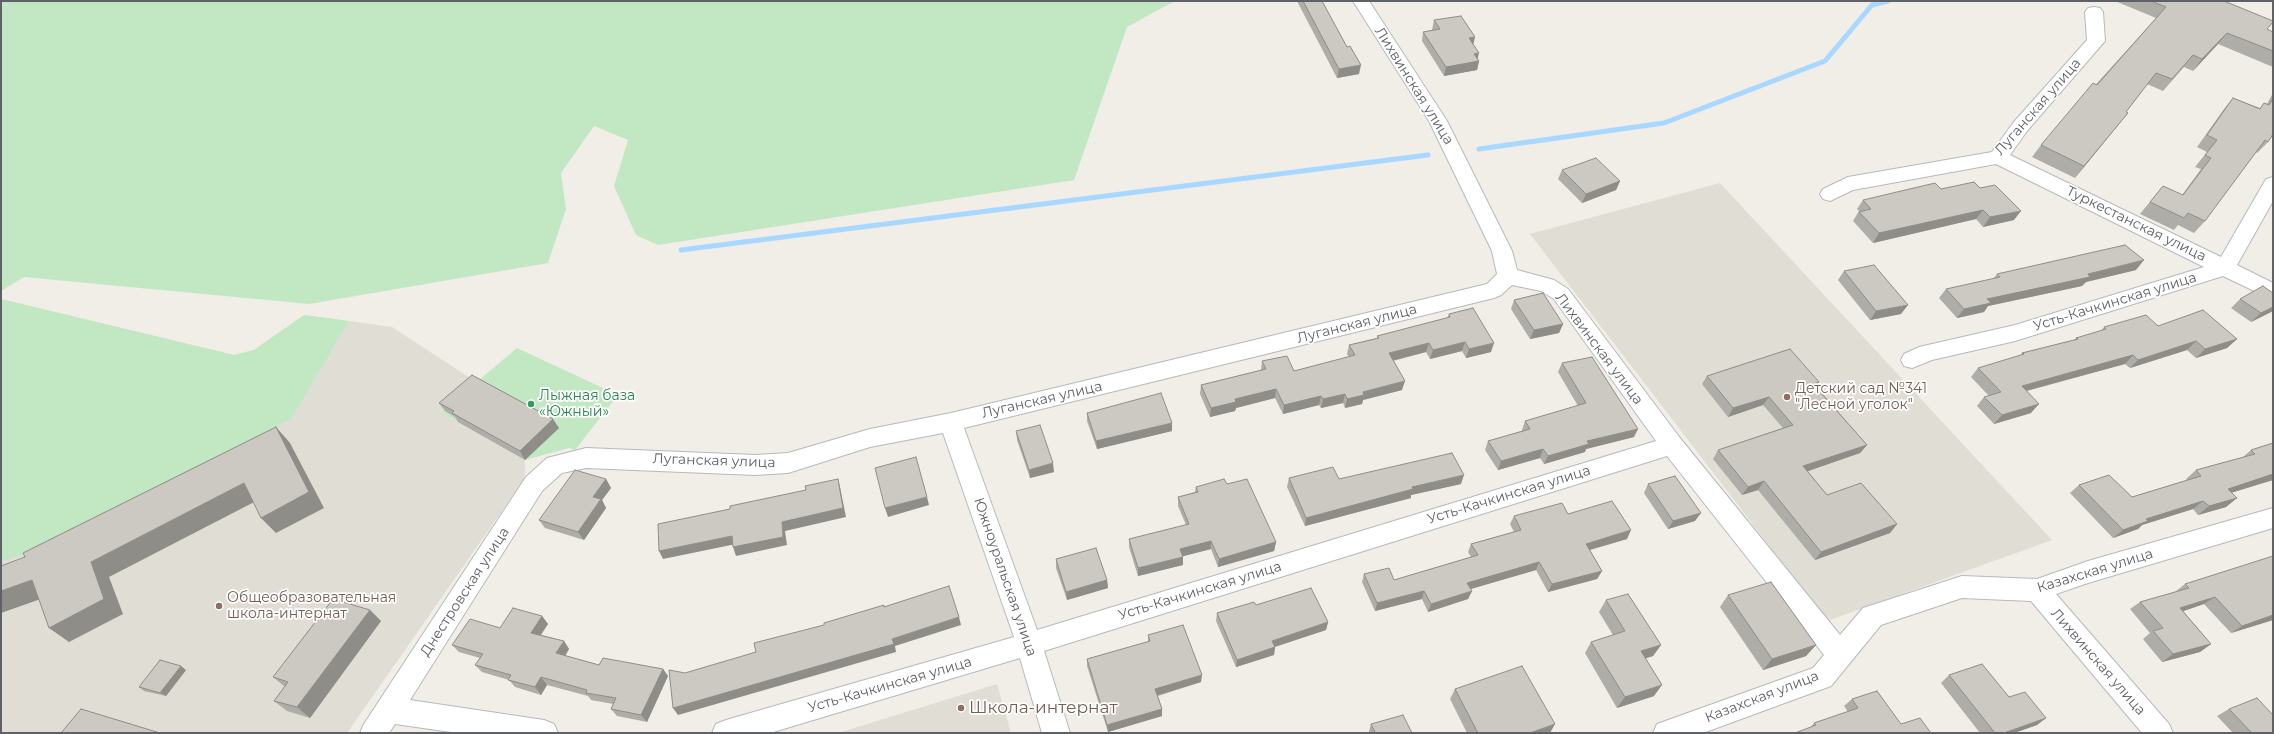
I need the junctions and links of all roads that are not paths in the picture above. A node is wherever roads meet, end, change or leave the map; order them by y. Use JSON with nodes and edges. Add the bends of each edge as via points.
{"nodes":[{"id":1,"x":1361,"y":1,"type":"edge"},
{"id":2,"x":2094,"y":12,"type":"dead end"},
{"id":3,"x":1998,"y":158,"type":"junction"},
{"id":4,"x":2273,"y":184,"type":"edge"},
{"id":5,"x":1830,"y":194,"type":"dead end"},
{"id":6,"x":2225,"y":268,"type":"junction"},
{"id":7,"x":1508,"y":276,"type":"junction"},
{"id":8,"x":2273,"y":292,"type":"edge"},
{"id":9,"x":1912,"y":360,"type":"dead end"},
{"id":10,"x":951,"y":422,"type":"junction"},
{"id":11,"x":1672,"y":445,"type":"junction"},
{"id":12,"x":566,"y":462,"type":"joint"},
{"id":13,"x":2273,"y":518,"type":"edge"},
{"id":14,"x":2038,"y":590,"type":"junction"},
{"id":15,"x":1029,"y":644,"type":"junction"},
{"id":16,"x":1839,"y":654,"type":"junction"},
{"id":17,"x":390,"y":710,"type":"junction"},
{"id":18,"x":374,"y":733,"type":"edge"},
{"id":19,"x":544,"y":733,"type":"edge"},
{"id":20,"x":726,"y":733,"type":"edge"},
{"id":21,"x":1056,"y":733,"type":"edge"},
{"id":22,"x":1667,"y":733,"type":"edge"},
{"id":23,"x":2159,"y":733,"type":"edge"}],
"edges":[{"from":1,"to":7,"type":"street","name":"Лихвинская улица","via":[[1438,121],[1502,251]]},
{"from":2,"to":3,"type":"street","name":"Луганская улица","via":[[2096,41],[2020,127]]},
{"from":3,"to":5,"type":"street","name":"Луганская улица","via":[[1848,184]]},
{"from":3,"to":6,"type":"street","name":"Туркестанская улица"},
{"from":4,"to":6,"type":"street"},
{"from":6,"to":8,"type":"street","name":"Туркестанская улица"},
{"from":6,"to":9,"type":"street","name":"Усть-Качкинская улица","via":[[2067,318],[1927,353]]},
{"from":7,"to":10,"type":"street","name":"Луганская улица","via":[[1494,290]]},
{"from":7,"to":11,"type":"street","name":"Лихвинская улица","via":[[1547,284],[1561,294]]},
{"from":10,"to":12,"type":"street","name":"Луганская улица","via":[[870,438],[804,459],[771,465],[600,458]]},
{"from":10,"to":15,"type":"street","name":"Южноуральская улица"},
{"from":11,"to":15,"type":"street","name":"Усть-Качкинская улица"},
{"from":11,"to":16,"type":"street","name":"Лихвинская улица"},
{"from":12,"to":17,"type":"street","name":"Днестровская улица","via":[[555,465],[534,484]]},
{"from":13,"to":14,"type":"street","name":"Казахская улица","via":[[2088,572]]},
{"from":14,"to":16,"type":"street","name":"Казахская улица","via":[[1962,587],[1872,616]]},
{"from":14,"to":23,"type":"street","name":"Лихвинская улица"},
{"from":15,"to":20,"type":"street","name":"Усть-Качкинская улица"},
{"from":15,"to":21,"type":"street","name":"Южноуральская улица"},
{"from":16,"to":22,"type":"street","name":"Казахская улица","via":[[1822,677]]},
{"from":17,"to":18,"type":"street","name":"Днестровская улица"},
{"from":17,"to":19,"type":"street"}]}
